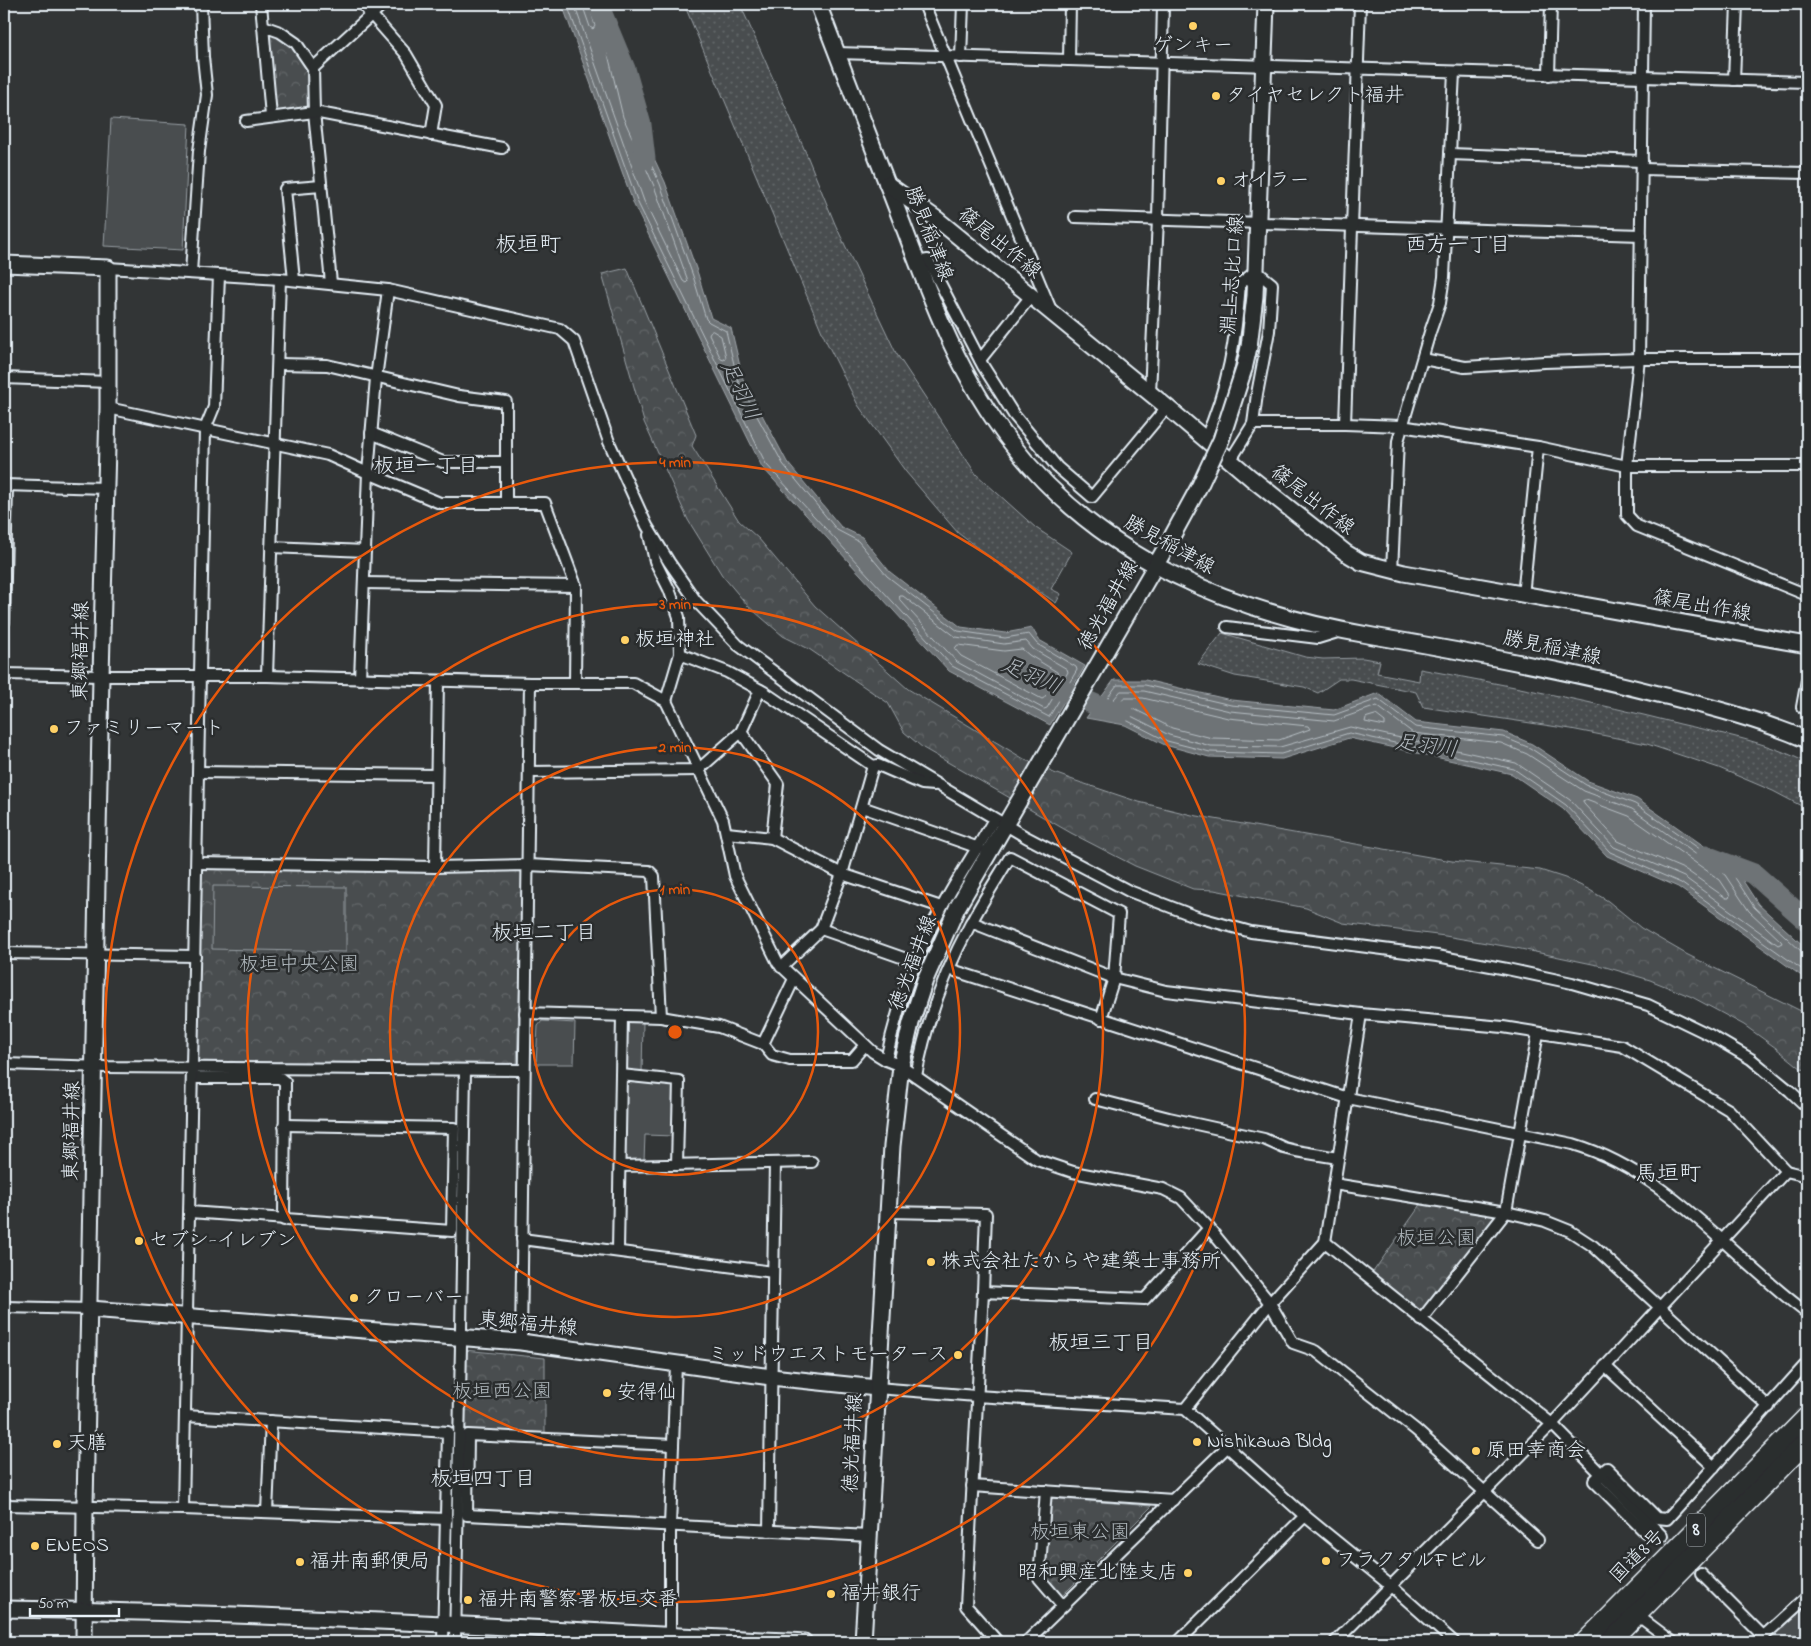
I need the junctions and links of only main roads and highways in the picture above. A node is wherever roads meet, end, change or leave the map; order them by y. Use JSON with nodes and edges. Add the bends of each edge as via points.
{"nodes":[{"id":1,"x":818,"y":4,"type":"edge"},
{"id":2,"x":1266,"y":4,"type":"edge"},
{"id":3,"x":887,"y":184,"type":"junction"},
{"id":4,"x":4,"y":264,"type":"edge"},
{"id":5,"x":1244,"y":369,"type":"joint"},
{"id":6,"x":1152,"y":571,"type":"junction"},
{"id":7,"x":1807,"y":645,"type":"edge"},
{"id":8,"x":1807,"y":740,"type":"edge"},
{"id":9,"x":90,"y":1309,"type":"junction"},
{"id":10,"x":876,"y":1388,"type":"junction"},
{"id":11,"x":1807,"y":1417,"type":"edge"},
{"id":12,"x":1807,"y":1441,"type":"edge"},
{"id":13,"x":4,"y":1609,"type":"edge"},
{"id":14,"x":84,"y":1610,"type":"junction"},
{"id":15,"x":670,"y":1639,"type":"edge"},
{"id":16,"x":84,"y":1642,"type":"edge"},
{"id":17,"x":804,"y":1642,"type":"edge"},
{"id":18,"x":863,"y":1642,"type":"edge"},
{"id":19,"x":1585,"y":1642,"type":"edge"},
{"id":20,"x":1610,"y":1642,"type":"edge"}],
"edges":[{"from":1,"to":3,"type":"main road","name":"勝見稲津線"},
{"from":2,"to":5,"type":"main road","name":"淵上志比口線","via":[[1256,271]]},
{"from":3,"to":6,"type":"main road","name":"勝見稲津線","via":[[943,328],[973,386],[1010,443],[1047,485],[1087,522]]},
{"from":3,"to":7,"type":"main road","name":"篠尾出作線","via":[[938,220],[1230,461],[1361,562],[1523,596]]},
{"from":4,"to":9,"type":"main road","name":"東郷福井線","via":[[108,268]]},
{"from":5,"to":6,"type":"main road","name":"徳光福井線","bridge":true,"via":[[1215,454]]},
{"from":6,"to":8,"type":"main road","name":"勝見稲津線","via":[[1272,613],[1343,631],[1502,658],[1632,687],[1741,715]]},
{"from":6,"to":10,"type":"main road","name":"徳光福井線","via":[[1002,827],[957,908],[924,980],[901,1066],[892,1146]]},
{"from":9,"to":10,"type":"main road","name":"東郷福井線","via":[[521,1342],[771,1377]]},
{"from":9,"to":14,"type":"main road"},
{"from":10,"to":18,"type":"main road","name":"徳光福井線"},
{"from":11,"to":19,"type":"highway","name":"国道8号","number":"8"},
{"from":12,"to":20,"type":"highway","name":"国道8号","number":"8"},
{"from":13,"to":14,"type":"main road"},
{"from":14,"to":15,"type":"main road","via":[[450,1625]]},
{"from":14,"to":16,"type":"main road"},
{"from":15,"to":17,"type":"main road"}]}
